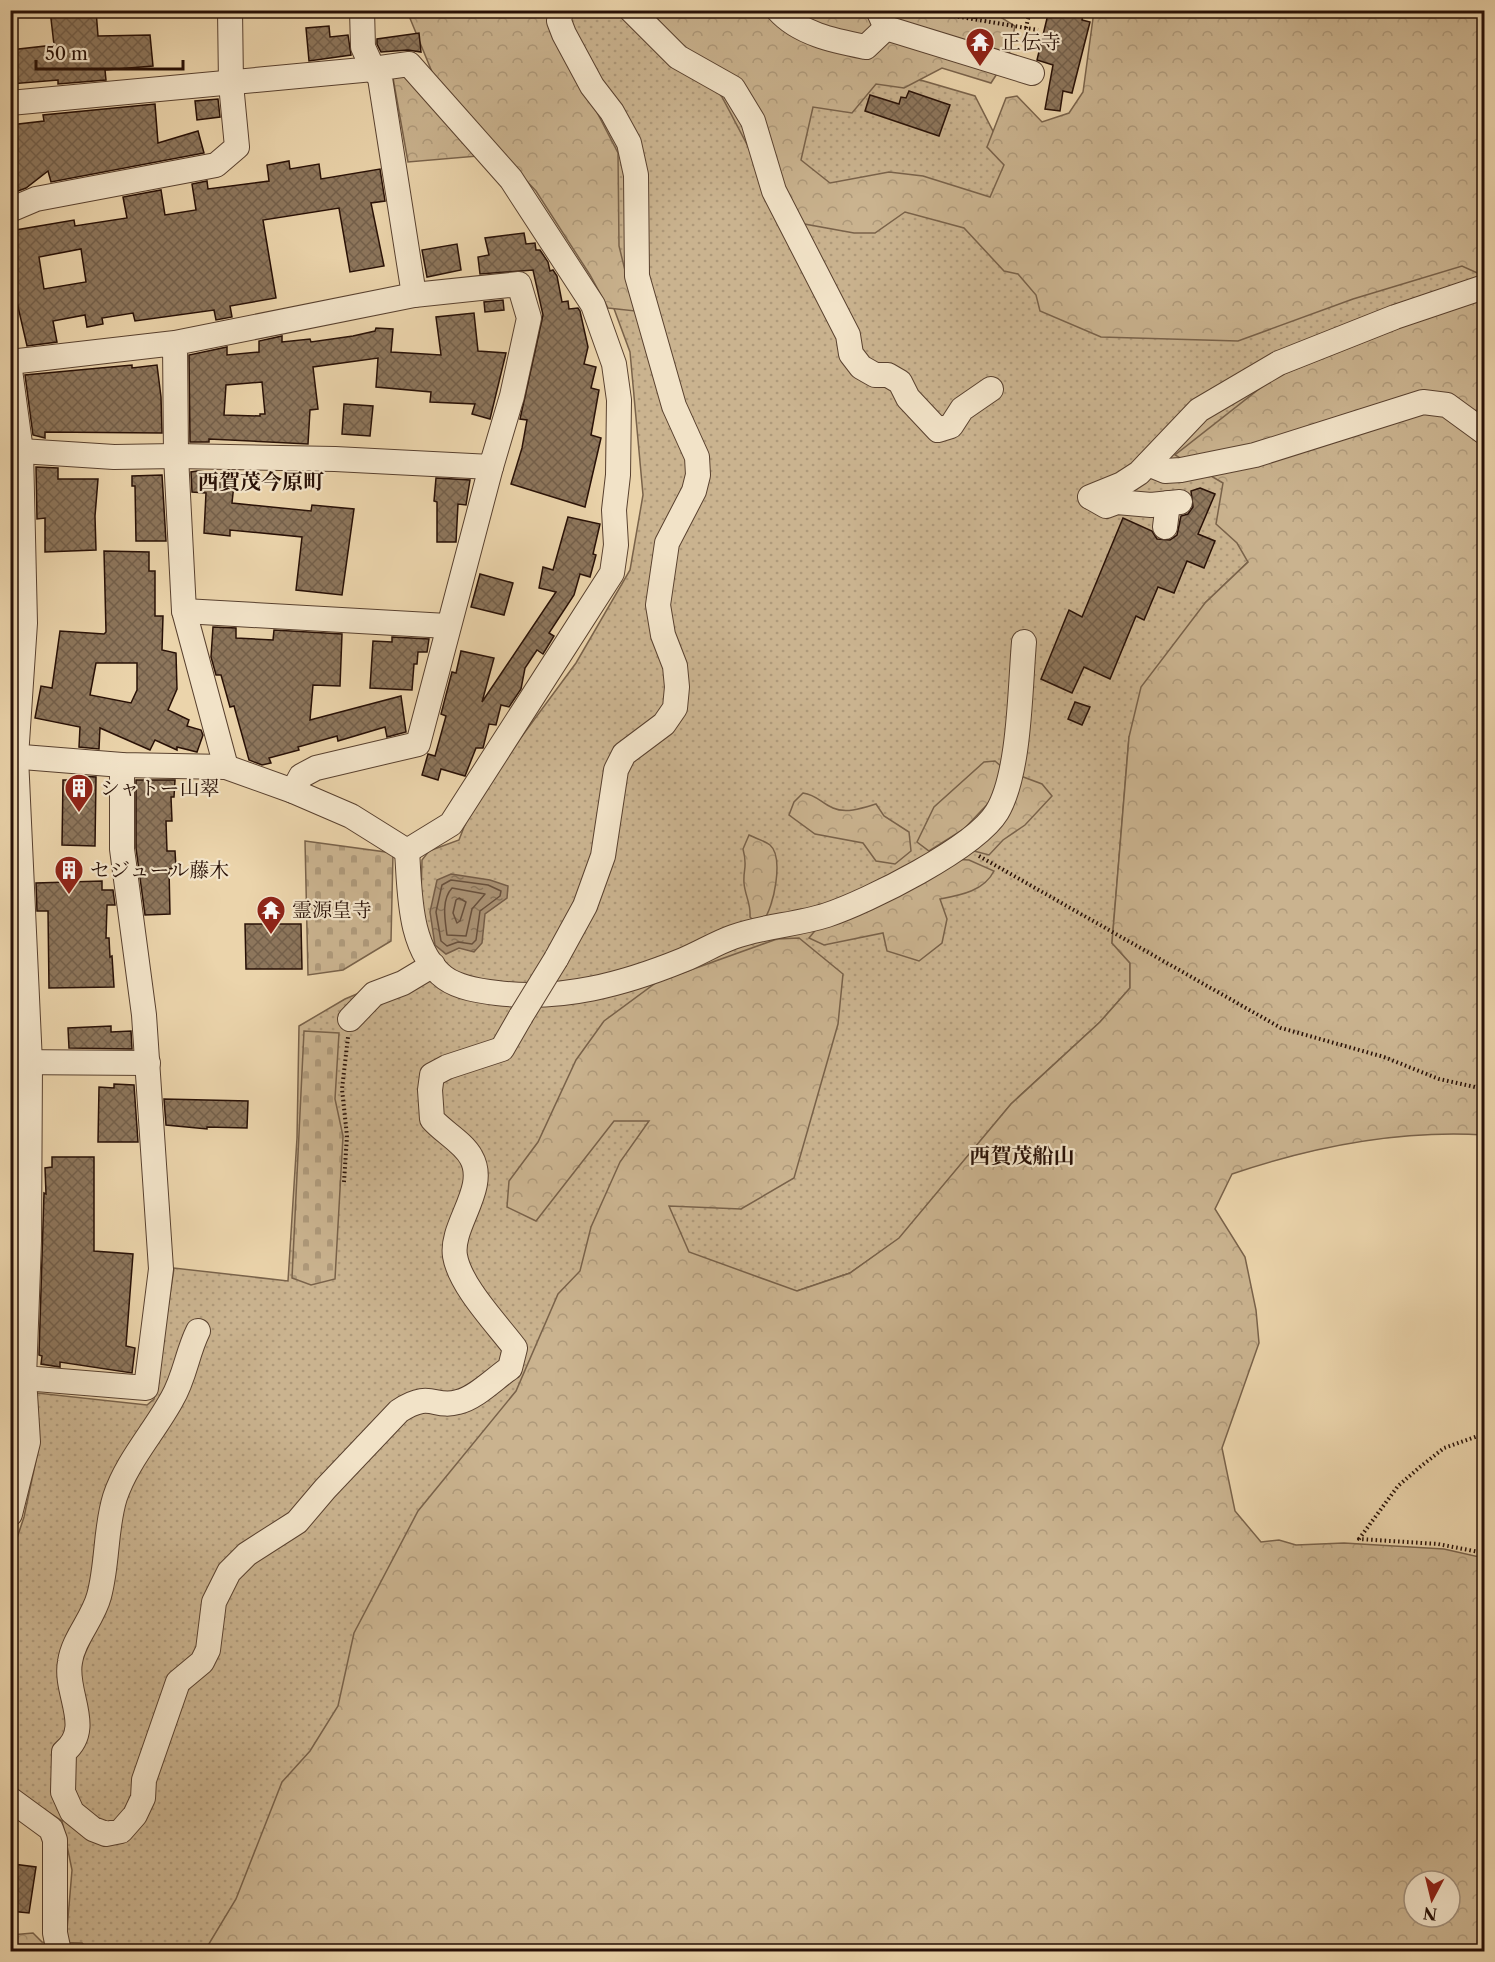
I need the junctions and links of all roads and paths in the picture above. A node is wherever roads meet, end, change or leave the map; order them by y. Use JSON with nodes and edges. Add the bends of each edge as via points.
{"nodes":[{"id":1,"x":230,"y":10,"type":"edge"},
{"id":2,"x":362,"y":10,"type":"edge"},
{"id":3,"x":561,"y":10,"type":"edge"},
{"id":4,"x":631,"y":10,"type":"edge"},
{"id":5,"x":778,"y":10,"type":"edge"},
{"id":6,"x":918,"y":10,"type":"edge"},
{"id":7,"x":1002,"y":10,"type":"edge"},
{"id":8,"x":1030,"y":10,"type":"edge"},
{"id":9,"x":976,"y":11,"type":"edge"},
{"id":10,"x":1029,"y":17,"type":"junction"},
{"id":11,"x":882,"y":19,"type":"edge"},
{"id":12,"x":975,"y":19,"type":"junction"},
{"id":13,"x":1026,"y":28,"type":"junction"},
{"id":14,"x":1038,"y":30,"type":"dead end"},
{"id":15,"x":373,"y":69,"type":"junction"},
{"id":16,"x":1032,"y":73,"type":"dead end"},
{"id":17,"x":231,"y":84,"type":"junction"},
{"id":18,"x":10,"y":103,"type":"edge"},
{"id":19,"x":10,"y":210,"type":"edge"},
{"id":20,"x":1485,"y":287,"type":"edge"},
{"id":21,"x":414,"y":295,"type":"junction"},
{"id":22,"x":175,"y":343,"type":"junction"},
{"id":23,"x":10,"y":362,"type":"edge"},
{"id":24,"x":10,"y":370,"type":"edge"},
{"id":25,"x":992,"y":388,"type":"dead end"},
{"id":26,"x":1485,"y":432,"type":"edge"},
{"id":27,"x":21,"y":451,"type":"junction"},
{"id":28,"x":176,"y":456,"type":"junction"},
{"id":29,"x":1148,"y":464,"type":"junction"},
{"id":30,"x":491,"y":467,"type":"junction"},
{"id":31,"x":1171,"y":510,"type":"dead end"},
{"id":32,"x":16,"y":553,"type":"edge"},
{"id":33,"x":184,"y":611,"type":"junction"},
{"id":34,"x":447,"y":626,"type":"junction"},
{"id":35,"x":1024,"y":642,"type":"dead end"},
{"id":36,"x":13,"y":756,"type":"edge"},
{"id":37,"x":122,"y":765,"type":"junction"},
{"id":38,"x":226,"y":767,"type":"junction"},
{"id":39,"x":293,"y":791,"type":"junction"},
{"id":40,"x":960,"y":848,"type":"junction"},
{"id":41,"x":407,"y":851,"type":"junction"},
{"id":42,"x":433,"y":965,"type":"junction"},
{"id":43,"x":350,"y":1019,"type":"joint"},
{"id":44,"x":20,"y":1062,"type":"edge"},
{"id":45,"x":148,"y":1063,"type":"junction"},
{"id":46,"x":1485,"y":1089,"type":"edge"},
{"id":47,"x":344,"y":1182,"type":"dead end"},
{"id":48,"x":20,"y":1241,"type":"edge"},
{"id":49,"x":198,"y":1331,"type":"dead end"},
{"id":50,"x":17,"y":1378,"type":"edge"},
{"id":51,"x":1485,"y":1434,"type":"edge"},
{"id":52,"x":10,"y":1514,"type":"edge"},
{"id":53,"x":1485,"y":1553,"type":"edge"},
{"id":54,"x":10,"y":1799,"type":"edge"},
{"id":55,"x":59,"y":1952,"type":"edge"}],
"edges":[{"from":1,"to":17,"type":"street"},
{"from":2,"to":15,"type":"street","via":[[363,47]]},
{"from":3,"to":49,"type":"street","bridge":true,"via":[[559,21],[564,34],[629,143],[636,175],[637,276],[674,406],[697,457],[694,491],[667,543],[658,605],[663,635],[675,666],[675,708],[664,724],[624,754],[616,770],[603,856],[585,906],[502,1049],[447,1066],[432,1075],[432,1119],[471,1156],[475,1169],[455,1254],[473,1292],[515,1348],[510,1368],[461,1402],[424,1400],[399,1411],[297,1522],[247,1554],[229,1572],[214,1602],[208,1650],[202,1662],[178,1682],[135,1815],[121,1831],[106,1834],[93,1830],[72,1812],[63,1792],[64,1752],[77,1734],[69,1663],[99,1596],[115,1497],[124,1475],[172,1399]]},
{"from":4,"to":25,"type":"street","via":[[678,57],[733,88],[753,121],[774,191],[848,335],[851,354],[861,367],[900,382],[908,398],[938,430],[951,426],[962,409]]},
{"from":5,"to":11,"type":"street","via":[[785,18],[828,40],[866,46]]},
{"from":6,"to":12,"type":"path"},
{"from":7,"to":10,"type":"path"},
{"from":8,"to":10,"type":"path"},
{"from":9,"to":12,"type":"path"},
{"from":10,"to":13,"type":"path"},
{"from":11,"to":16,"type":"street"},
{"from":12,"to":13,"type":"path"},
{"from":13,"to":14,"type":"path"},
{"from":15,"to":17,"type":"street"},
{"from":15,"to":21,"type":"street","via":[[380,78]]},
{"from":15,"to":41,"type":"street","via":[[409,63],[511,179],[593,305],[614,364],[619,400],[612,573],[451,824]]},
{"from":17,"to":18,"type":"street"},
{"from":17,"to":19,"type":"street","via":[[237,147],[216,165],[36,199]]},
{"from":20,"to":29,"type":"street","via":[[1395,317],[1279,363],[1199,410]]},
{"from":21,"to":22,"type":"street"},
{"from":21,"to":30,"type":"street","via":[[519,284],[529,318]]},
{"from":22,"to":23,"type":"street"},
{"from":22,"to":28,"type":"street"},
{"from":24,"to":27,"type":"street"},
{"from":26,"to":29,"type":"street","via":[[1447,405],[1424,402],[1255,455],[1181,470],[1165,471]]},
{"from":27,"to":28,"type":"street"},
{"from":27,"to":32,"type":"street"},
{"from":28,"to":30,"type":"street"},
{"from":28,"to":33,"type":"street"},
{"from":29,"to":31,"type":"street","via":[[1122,484],[1090,497],[1106,506],[1117,502]]},
{"from":30,"to":34,"type":"street"},
{"from":32,"to":36,"type":"street","via":[[25,623]]},
{"from":33,"to":34,"type":"street"},
{"from":33,"to":38,"type":"street"},
{"from":34,"to":39,"type":"street","via":[[418,744],[316,768],[301,776]]},
{"from":35,"to":40,"type":"street","via":[[1012,772],[997,813]]},
{"from":36,"to":37,"type":"street"},
{"from":36,"to":44,"type":"street"},
{"from":37,"to":38,"type":"street"},
{"from":37,"to":45,"type":"street","via":[[122,849]]},
{"from":38,"to":39,"type":"street"},
{"from":39,"to":41,"type":"street","via":[[351,816]]},
{"from":40,"to":42,"type":"street","via":[[879,893],[827,915],[734,936],[684,960],[612,985],[569,994],[509,995],[462,986],[445,978]]},
{"from":40,"to":46,"type":"path","via":[[1281,1028],[1384,1058],[1439,1079]]},
{"from":41,"to":42,"type":"street","via":[[413,926]]},
{"from":42,"to":43,"type":"street","via":[[374,994]]},
{"from":43,"to":47,"type":"path","via":[[342,1089],[347,1136]]},
{"from":44,"to":45,"type":"street"},
{"from":44,"to":48,"type":"street"},
{"from":45,"to":50,"type":"street","via":[[161,1269],[146,1388]]},
{"from":48,"to":50,"type":"street"},
{"from":50,"to":52,"type":"street","via":[[28,1442]]},
{"from":51,"to":53,"type":"path","via":[[1444,1448],[1420,1467],[1398,1486],[1359,1539],[1438,1544]]},
{"from":54,"to":55,"type":"street","via":[[51,1829],[55,1840],[55,1933]]}]}
